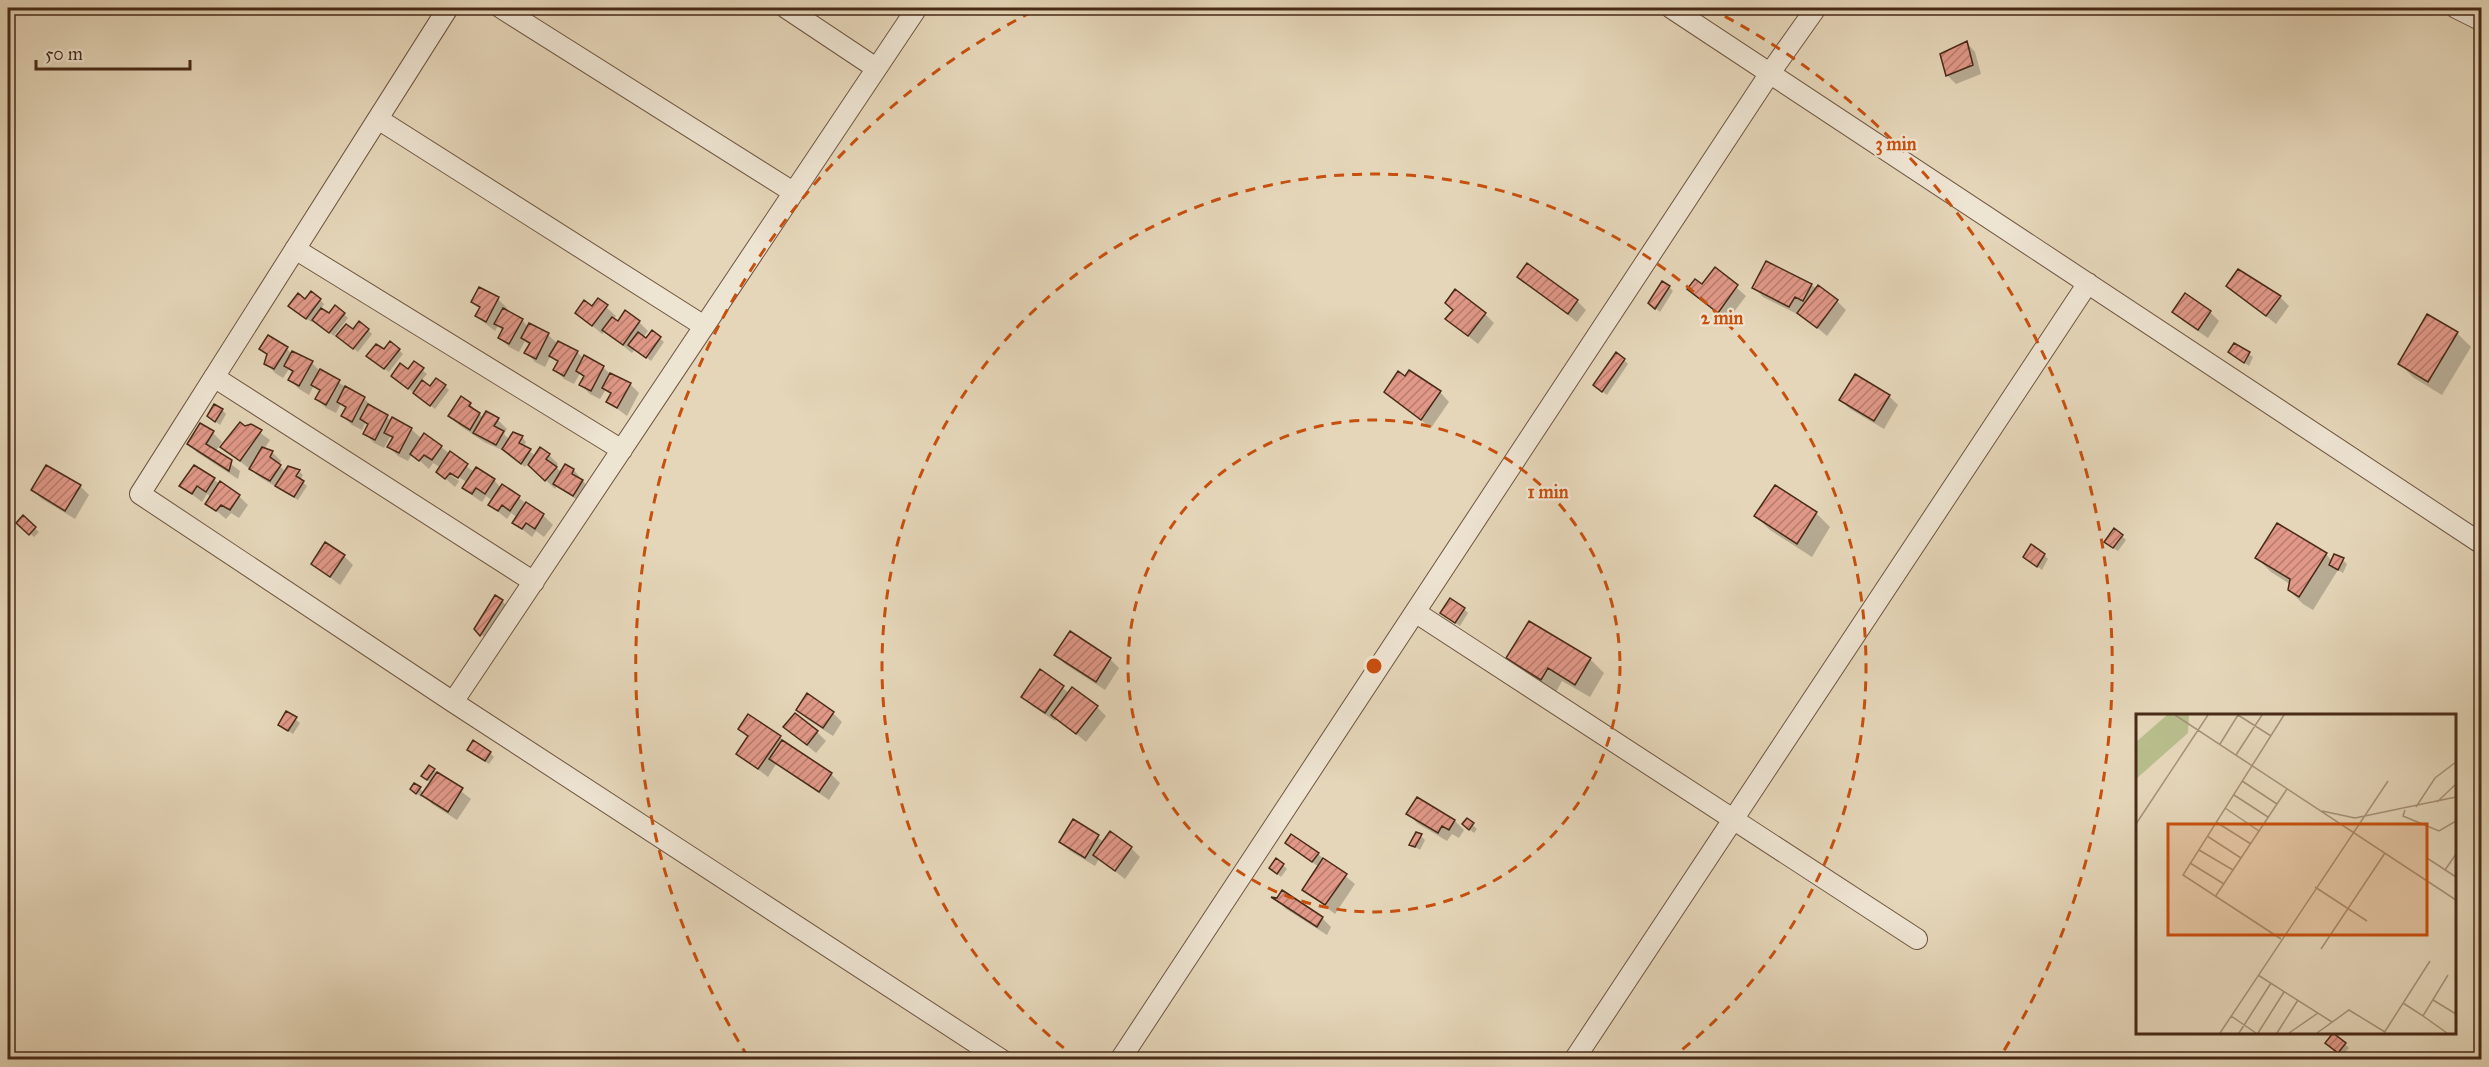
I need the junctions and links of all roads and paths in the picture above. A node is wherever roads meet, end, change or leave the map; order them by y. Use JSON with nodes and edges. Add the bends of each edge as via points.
{"nodes":[{"id":1,"x":448,"y":8,"type":"edge"},
{"id":2,"x":501,"y":8,"type":"edge"},
{"id":3,"x":786,"y":8,"type":"edge"},
{"id":4,"x":917,"y":8,"type":"edge"},
{"id":5,"x":1671,"y":8,"type":"edge"},
{"id":6,"x":1816,"y":8,"type":"edge"},
{"id":7,"x":2456,"y":8,"type":"edge"},
{"id":8,"x":2481,"y":21,"type":"edge"},
{"id":9,"x":876,"y":68,"type":"junction"},
{"id":10,"x":1770,"y":73,"type":"junction"},
{"id":11,"x":378,"y":119,"type":"junction"},
{"id":12,"x":793,"y":192,"type":"junction"},
{"id":13,"x":295,"y":249,"type":"junction"},
{"id":14,"x":2088,"y":283,"type":"junction"},
{"id":15,"x":704,"y":326,"type":"junction"},
{"id":16,"x":214,"y":377,"type":"junction"},
{"id":17,"x":622,"y":450,"type":"junction"},
{"id":18,"x":2481,"y":544,"type":"edge"},
{"id":19,"x":534,"y":582,"type":"junction"},
{"id":20,"x":1414,"y":612,"type":"junction"},
{"id":21,"x":453,"y":702,"type":"junction"},
{"id":22,"x":1733,"y":819,"type":"junction"},
{"id":23,"x":1917,"y":939,"type":"dead end"},
{"id":24,"x":1002,"y":1059,"type":"edge"},
{"id":25,"x":1120,"y":1059,"type":"edge"},
{"id":26,"x":1574,"y":1059,"type":"edge"}],
"edges":[{"from":1,"to":11,"type":"street"},
{"from":2,"to":12,"type":"street"},
{"from":3,"to":9,"type":"street"},
{"from":4,"to":9,"type":"street"},
{"from":5,"to":10,"type":"street"},
{"from":6,"to":10,"type":"street"},
{"from":7,"to":8,"type":"street"},
{"from":9,"to":12,"type":"street"},
{"from":10,"to":14,"type":"street"},
{"from":10,"to":20,"type":"street"},
{"from":11,"to":13,"type":"street"},
{"from":11,"to":15,"type":"street"},
{"from":12,"to":15,"type":"street"},
{"from":13,"to":16,"type":"street"},
{"from":13,"to":17,"type":"street"},
{"from":14,"to":18,"type":"street"},
{"from":14,"to":22,"type":"street"},
{"from":15,"to":17,"type":"street"},
{"from":16,"to":19,"type":"street"},
{"from":16,"to":21,"type":"street","via":[[140,494]]},
{"from":17,"to":19,"type":"street"},
{"from":19,"to":21,"type":"street"},
{"from":20,"to":22,"type":"street"},
{"from":20,"to":25,"type":"street"},
{"from":21,"to":24,"type":"street"},
{"from":22,"to":23,"type":"street"},
{"from":22,"to":26,"type":"street"}]}
